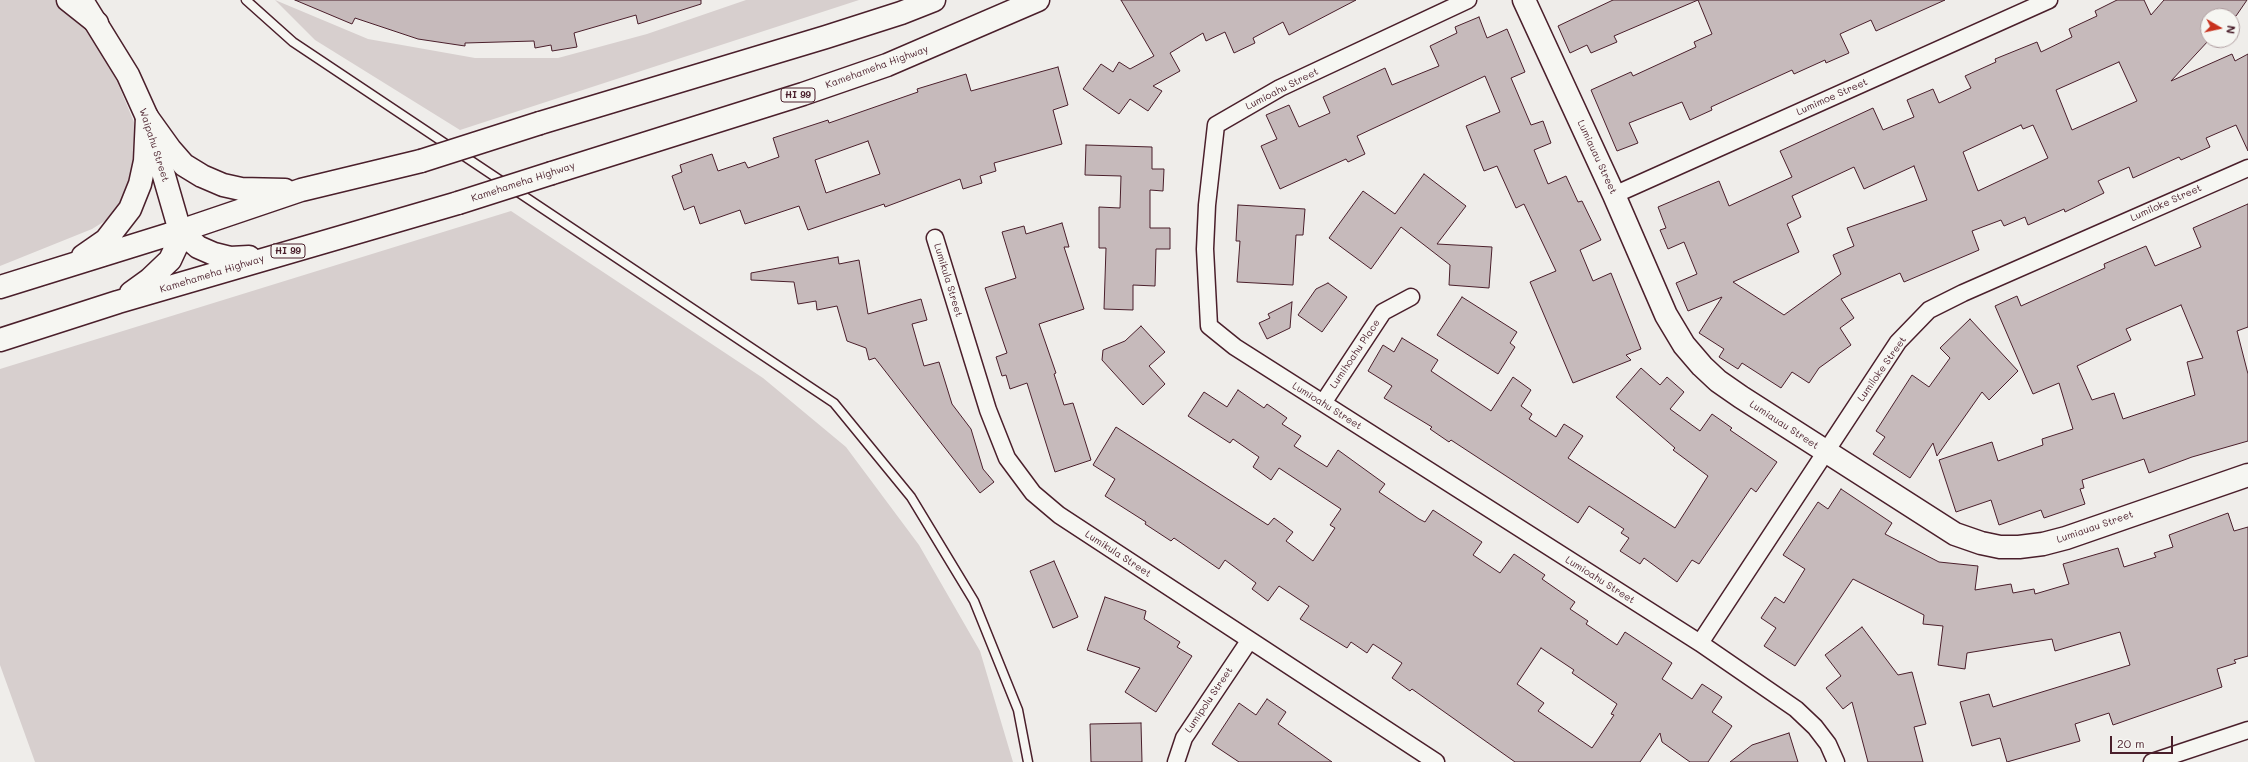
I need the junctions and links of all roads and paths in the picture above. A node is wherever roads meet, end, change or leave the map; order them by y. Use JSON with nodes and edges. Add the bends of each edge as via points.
{"nodes":[{"id":1,"x":68,"y":0,"type":"edge"},
{"id":2,"x":81,"y":0,"type":"edge"},
{"id":3,"x":246,"y":0,"type":"edge"},
{"id":4,"x":934,"y":0,"type":"edge"},
{"id":5,"x":1038,"y":0,"type":"edge"},
{"id":6,"x":1468,"y":0,"type":"edge"},
{"id":7,"x":1524,"y":0,"type":"edge"},
{"id":8,"x":2049,"y":0,"type":"edge"},
{"id":9,"x":97,"y":23,"type":"junction"},
{"id":10,"x":147,"y":117,"type":"junction"},
{"id":11,"x":2248,"y":168,"type":"edge"},
{"id":12,"x":302,"y":190,"type":"junction"},
{"id":13,"x":1614,"y":195,"type":"junction"},
{"id":14,"x":180,"y":231,"type":"junction"},
{"id":15,"x":935,"y":238,"type":"dead end"},
{"id":16,"x":271,"y":256,"type":"junction"},
{"id":17,"x":68,"y":266,"type":"junction"},
{"id":18,"x":0,"y":287,"type":"edge"},
{"id":19,"x":1411,"y":297,"type":"dead end"},
{"id":20,"x":118,"y":302,"type":"junction"},
{"id":21,"x":0,"y":340,"type":"edge"},
{"id":22,"x":1323,"y":403,"type":"junction"},
{"id":23,"x":1825,"y":452,"type":"junction"},
{"id":24,"x":2248,"y":475,"type":"edge"},
{"id":25,"x":1249,"y":641,"type":"junction"},
{"id":26,"x":1700,"y":643,"type":"junction"},
{"id":27,"x":2248,"y":730,"type":"edge"},
{"id":28,"x":1028,"y":762,"type":"edge"},
{"id":29,"x":1176,"y":762,"type":"edge"},
{"id":30,"x":1436,"y":762,"type":"edge"},
{"id":31,"x":1836,"y":762,"type":"edge"},
{"id":32,"x":2152,"y":762,"type":"edge"}],
"edges":[{"from":1,"to":9,"type":"main road"},
{"from":2,"to":9,"type":"main road","name":"Waipahu Street"},
{"from":3,"to":28,"type":"lane","via":[[293,42],[834,403],[911,496],[974,601],[1018,710]]},
{"from":4,"to":12,"type":"main road","bridge":true,"via":[[826,37],[421,161]]},
{"from":5,"to":16,"type":"main road","name":"Kamehameha Highway","number":"HI 99","bridge":true,"via":[[887,65],[803,94],[458,203]]},
{"from":6,"to":22,"type":"street","name":"Lumioahu Street","via":[[1280,88],[1216,125],[1205,249],[1209,326],[1235,347]]},
{"from":7,"to":13,"type":"main road","name":"Lumiauau Street"},
{"from":8,"to":13,"type":"street","name":"Lumimoe Street"},
{"from":9,"to":10,"type":"main road","name":"Waipahu Street","via":[[128,75]]},
{"from":10,"to":12,"type":"main road","via":[[184,165],[202,176],[241,189]]},
{"from":10,"to":14,"type":"main road","name":"Waipahu Street"},
{"from":10,"to":17,"type":"main road","via":[[145,161],[140,184],[130,209],[106,240]]},
{"from":11,"to":23,"type":"street","name":"Lumiloke Street","via":[[1929,310],[1898,342]]},
{"from":12,"to":14,"type":"main road"},
{"from":13,"to":23,"type":"main road","name":"Lumiauau Street","via":[[1666,314],[1684,345],[1718,381]]},
{"from":14,"to":16,"type":"main road","via":[[198,248],[214,254],[230,258]]},
{"from":14,"to":17,"type":"main road"},
{"from":14,"to":20,"type":"main road","via":[[170,260],[149,280]]},
{"from":15,"to":25,"type":"street","name":"Lumikula Street","via":[[988,410],[1007,458],[1033,493],[1058,515]]},
{"from":16,"to":20,"type":"main road","name":"Kamehameha Highway","number":"HI 99"},
{"from":17,"to":18,"type":"main road"},
{"from":19,"to":22,"type":"street","name":"Lumihoahu Place","via":[[1383,312]]},
{"from":20,"to":21,"type":"main road","name":"Kamehameha Highway","number":"HI 99"},
{"from":22,"to":26,"type":"street","name":"Lumioahu Street"},
{"from":23,"to":24,"type":"main road","name":"Lumiauau Street","via":[[1955,534],[2000,547],[2043,544],[2066,538]]},
{"from":23,"to":26,"type":"street","name":"Lumiloke Street"},
{"from":25,"to":29,"type":"street","name":"Lumipolu Street","via":[[1184,738]]},
{"from":25,"to":30,"type":"street","name":"Lumikula Street"},
{"from":26,"to":31,"type":"street","name":"Lumioahu Street","via":[[1796,709],[1828,744]]},
{"from":27,"to":32,"type":"street"}]}
